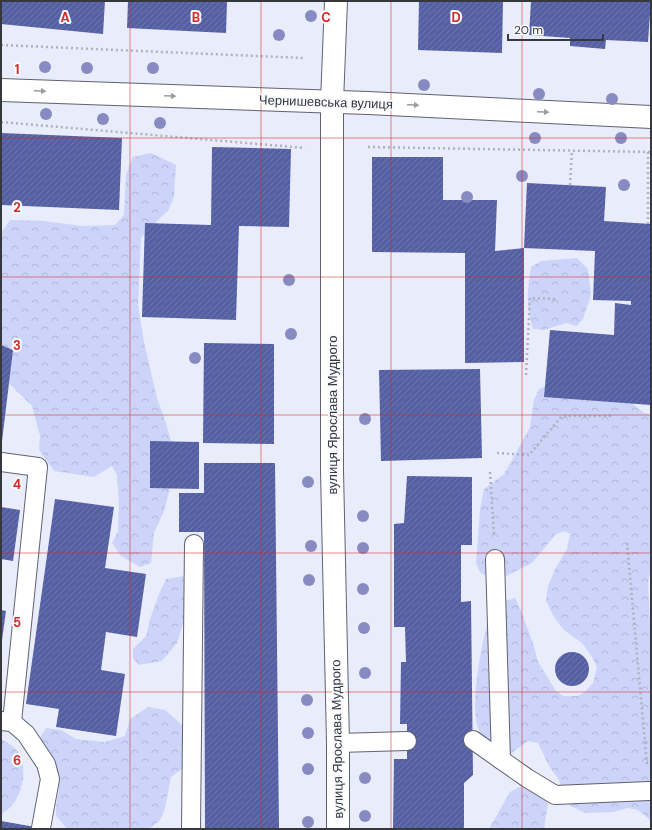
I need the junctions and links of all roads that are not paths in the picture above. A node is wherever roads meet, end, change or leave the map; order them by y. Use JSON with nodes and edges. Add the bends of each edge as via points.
{"nodes":[{"id":1,"x":336,"y":1,"type":"edge"},
{"id":2,"x":1,"y":90,"type":"edge"},
{"id":3,"x":332,"y":102,"type":"junction"},
{"id":4,"x":651,"y":117,"type":"edge"},
{"id":5,"x":1,"y":462,"type":"edge"},
{"id":6,"x":194,"y":544,"type":"dead end"},
{"id":7,"x":496,"y":559,"type":"road end"},
{"id":8,"x":6,"y":721,"type":"edge"},
{"id":9,"x":473,"y":740,"type":"dead end"},
{"id":10,"x":407,"y":741,"type":"dead end"},
{"id":11,"x":338,"y":743,"type":"junction"},
{"id":12,"x":501,"y":760,"type":"junction"},
{"id":13,"x":650,"y":791,"type":"road end"},
{"id":14,"x":41,"y":828,"type":"edge"},
{"id":15,"x":190,"y":829,"type":"edge"},
{"id":16,"x":338,"y":829,"type":"edge"}],
"edges":[{"from":1,"to":3,"type":"street","name":"вулиця Ярослава Мудрого"},
{"from":2,"to":3,"type":"street","name":"Чернишевська вулиця","one_way":true},
{"from":3,"to":4,"type":"street","name":"Чернишевська вулиця","one_way":true},
{"from":3,"to":11,"type":"street","name":"вулиця Ярослава Мудрого","via":[[332,471]]},
{"from":5,"to":8,"type":"lane","via":[[38,467]]},
{"from":6,"to":15,"type":"lane"},
{"from":7,"to":12,"type":"lane"},
{"from":8,"to":14,"type":"lane","via":[[26,734],[46,764],[50,779]]},
{"from":9,"to":12,"type":"lane"},
{"from":10,"to":11,"type":"lane"},
{"from":11,"to":16,"type":"street","name":"вулиця Ярослава Мудрого"},
{"from":12,"to":13,"type":"lane","via":[[555,795]]}]}
